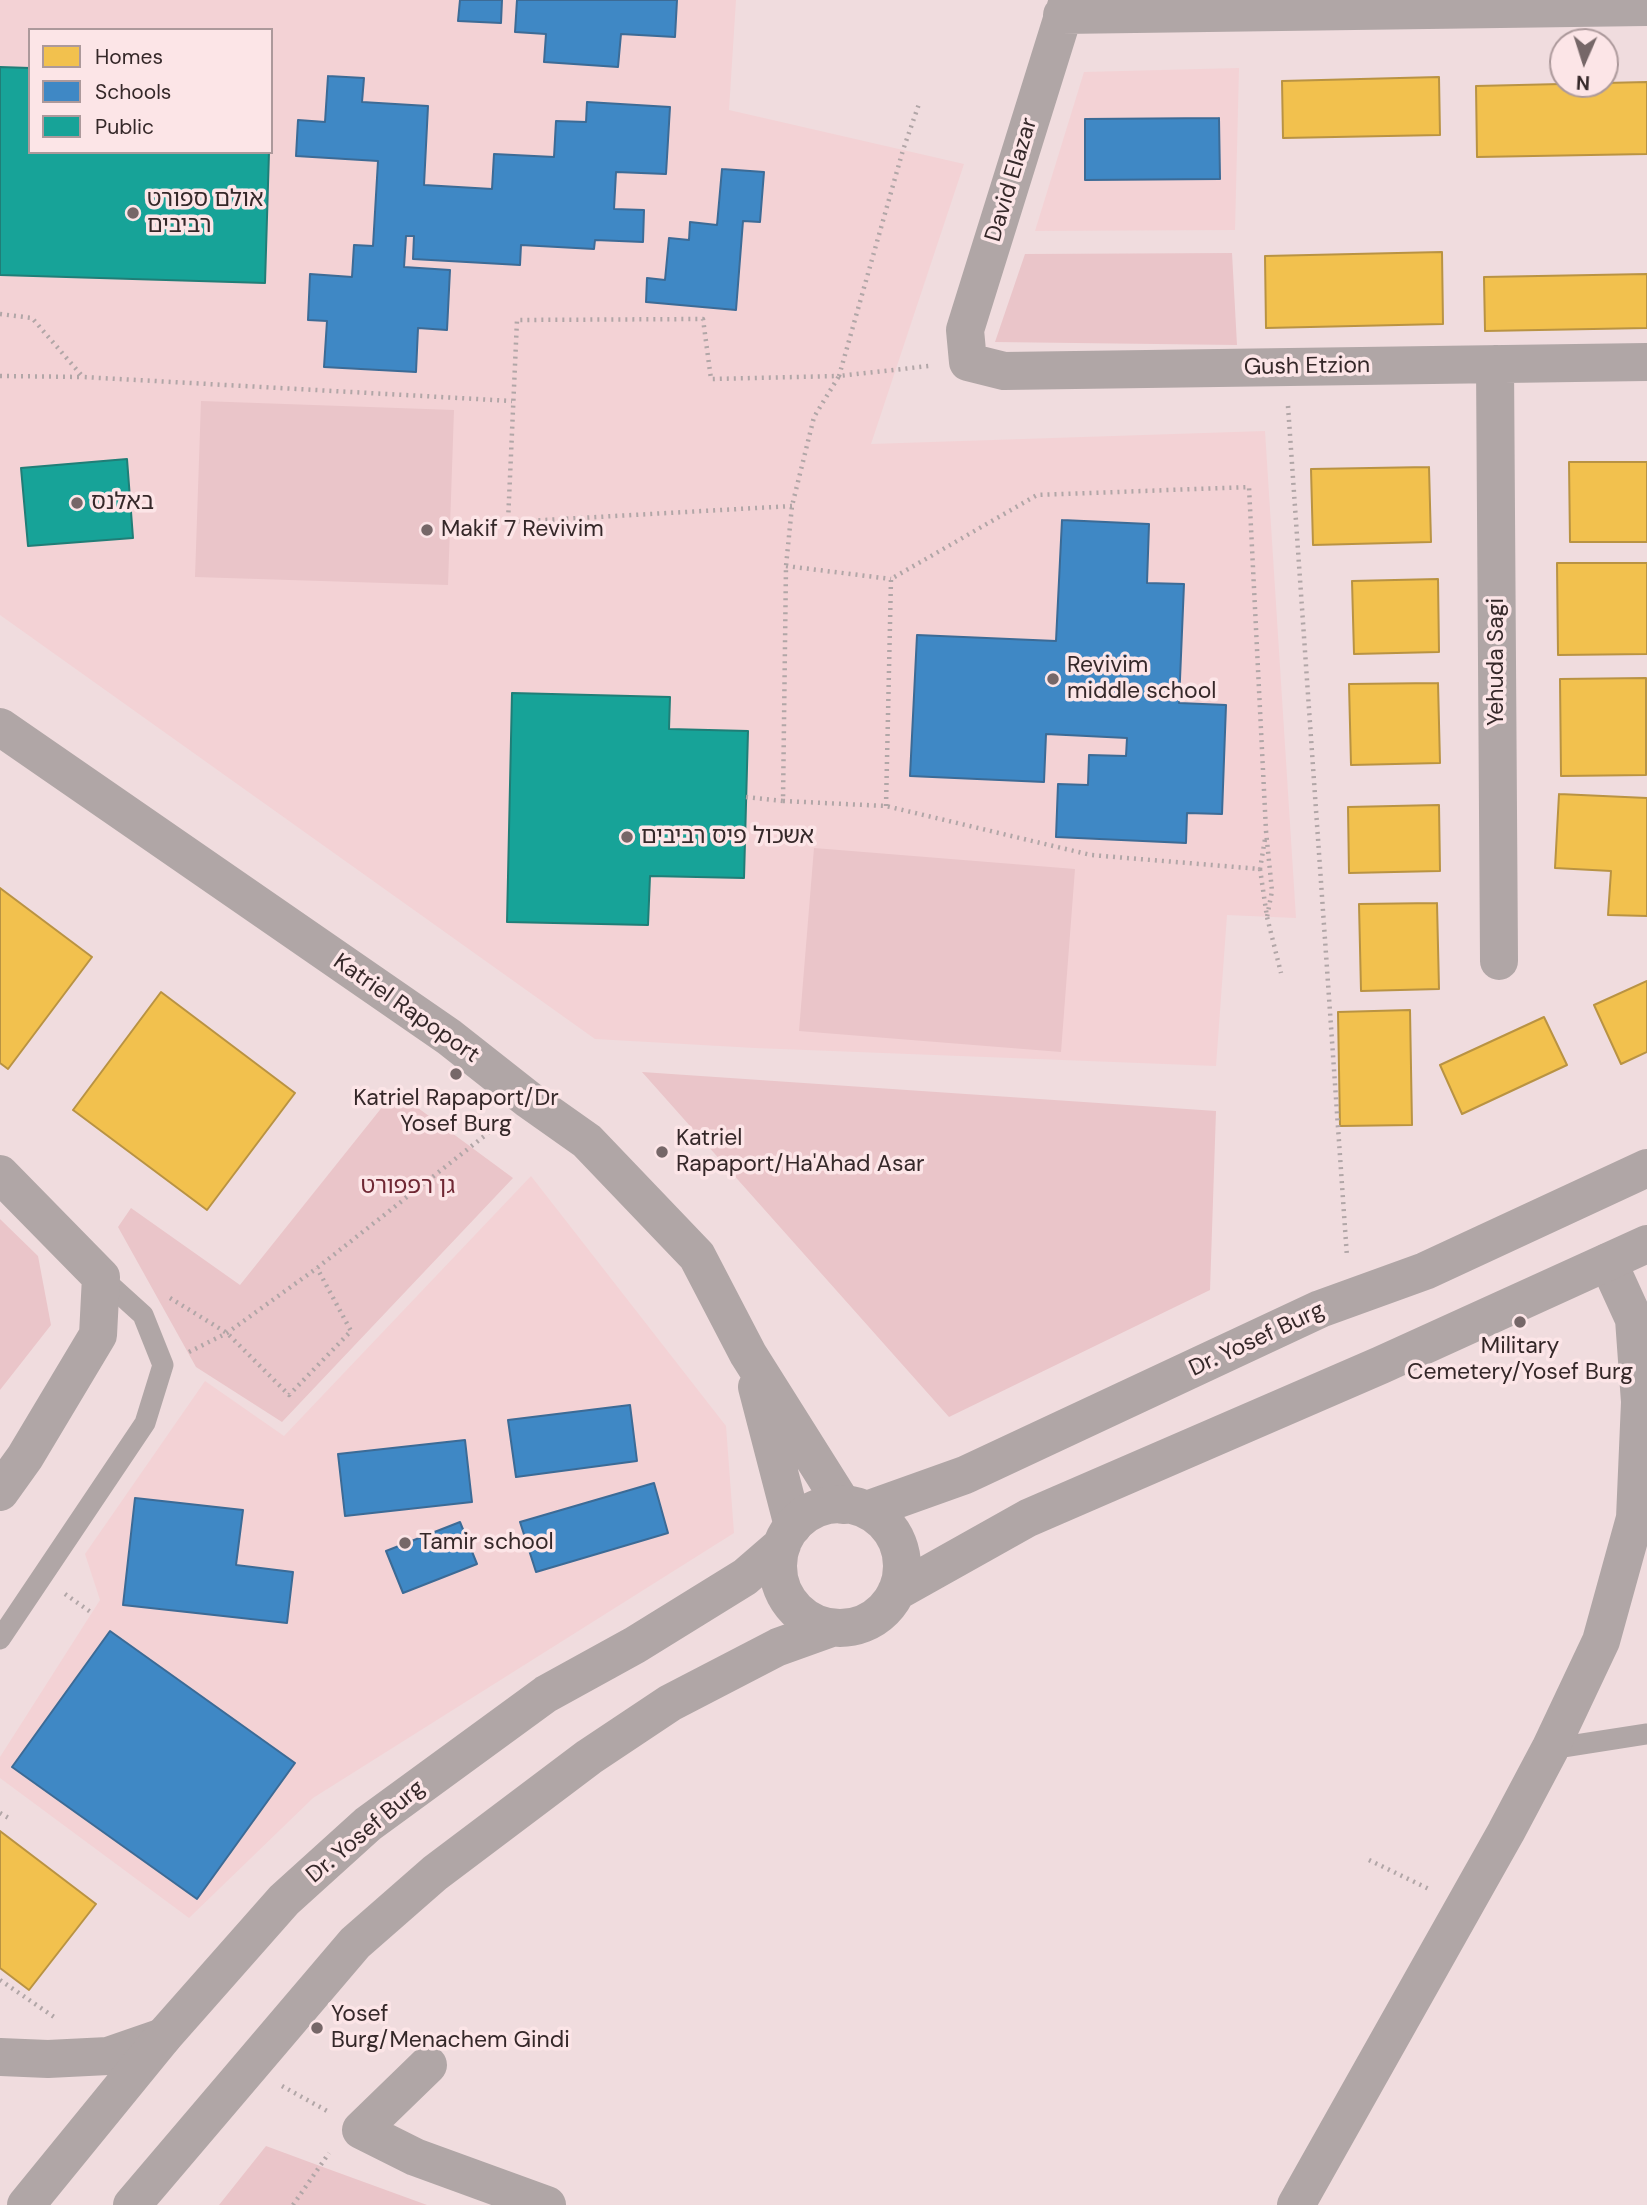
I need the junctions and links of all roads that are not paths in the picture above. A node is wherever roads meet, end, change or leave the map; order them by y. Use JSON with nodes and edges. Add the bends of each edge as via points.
{"nodes":[{"id":1,"x":1647,"y":7,"type":"edge"},
{"id":2,"x":1065,"y":8,"type":"edge"},
{"id":3,"x":968,"y":362,"type":"joint"},
{"id":4,"x":1647,"y":362,"type":"edge"},
{"id":5,"x":1495,"y":364,"type":"junction"},
{"id":6,"x":0,"y":727,"type":"edge"},
{"id":7,"x":1499,"y":961,"type":"dead end"},
{"id":8,"x":1647,"y":1168,"type":"edge"},
{"id":9,"x":0,"y":1174,"type":"edge"},
{"id":10,"x":1647,"y":1244,"type":"edge"},
{"id":11,"x":1608,"y":1262,"type":"junction"},
{"id":12,"x":101,"y":1277,"type":"junction"},
{"id":13,"x":748,"y":1354,"type":"junction"},
{"id":14,"x":0,"y":1492,"type":"edge"},
{"id":15,"x":855,"y":1508,"type":"junction"},
{"id":16,"x":787,"y":1536,"type":"junction"},
{"id":17,"x":897,"y":1592,"type":"junction"},
{"id":18,"x":831,"y":1628,"type":"junction"},
{"id":19,"x":0,"y":1639,"type":"edge"},
{"id":20,"x":1647,"y":1734,"type":"edge"},
{"id":21,"x":1550,"y":1749,"type":"junction"},
{"id":22,"x":163,"y":2037,"type":"junction"},
{"id":23,"x":0,"y":2056,"type":"edge"},
{"id":24,"x":428,"y":2065,"type":"dead end"},
{"id":25,"x":26,"y":2205,"type":"edge"},
{"id":26,"x":132,"y":2205,"type":"edge"},
{"id":27,"x":547,"y":2205,"type":"edge"},
{"id":28,"x":1296,"y":2205,"type":"edge"}],
"edges":[{"from":1,"to":2,"type":"street"},
{"from":2,"to":3,"type":"street","name":"David Elazar","via":[[965,330]]},
{"from":3,"to":5,"type":"street","name":"Gush Etzion","via":[[1004,371]]},
{"from":4,"to":5,"type":"street","name":"Gush Etzion"},
{"from":5,"to":7,"type":"street","name":"Yehuda Sagi"},
{"from":6,"to":13,"type":"street","name":"Katriel Rapoport","via":[[449,1037],[587,1141],[697,1256]]},
{"from":8,"to":15,"type":"street","name":"Dr. Yosef Burg","via":[[1425,1271],[1320,1309],[965,1475]]},
{"from":9,"to":12,"type":"street"},
{"from":10,"to":11,"type":"street"},
{"from":11,"to":17,"type":"street","via":[[1028,1518]]},
{"from":11,"to":21,"type":"street","via":[[1634,1319],[1640,1402],[1635,1518],[1601,1641]]},
{"from":12,"to":14,"type":"street","via":[[98,1335]]},
{"from":12,"to":19,"type":"lane","via":[[143,1315],[163,1365],[145,1423]]},
{"from":13,"to":15,"type":"street","name":"Katriel Rapoport"},
{"from":13,"to":16,"type":"street","name":"Katriel Rapoport"},
{"from":15,"to":16,"type":"street","via":[[824,1506],[807,1514]]},
{"from":15,"to":17,"type":"street","via":[[883,1522],[894,1537],[901,1555]]},
{"from":16,"to":18,"type":"street","via":[[778,1563],[786,1598],[806,1618]]},
{"from":16,"to":22,"type":"street","name":"Dr. Yosef Burg","via":[[746,1577],[547,1694],[368,1824],[284,1900]]},
{"from":17,"to":18,"type":"street","via":[[886,1609],[870,1621],[851,1628]]},
{"from":18,"to":26,"type":"street","via":[[778,1647],[670,1703],[435,1872],[355,1943]]},
{"from":20,"to":21,"type":"lane"},
{"from":21,"to":28,"type":"street"},
{"from":22,"to":23,"type":"street","via":[[108,2056]]},
{"from":22,"to":25,"type":"street","name":"Dr. Yosef Burg"},
{"from":24,"to":27,"type":"street","via":[[355,2126],[415,2157]]}]}
